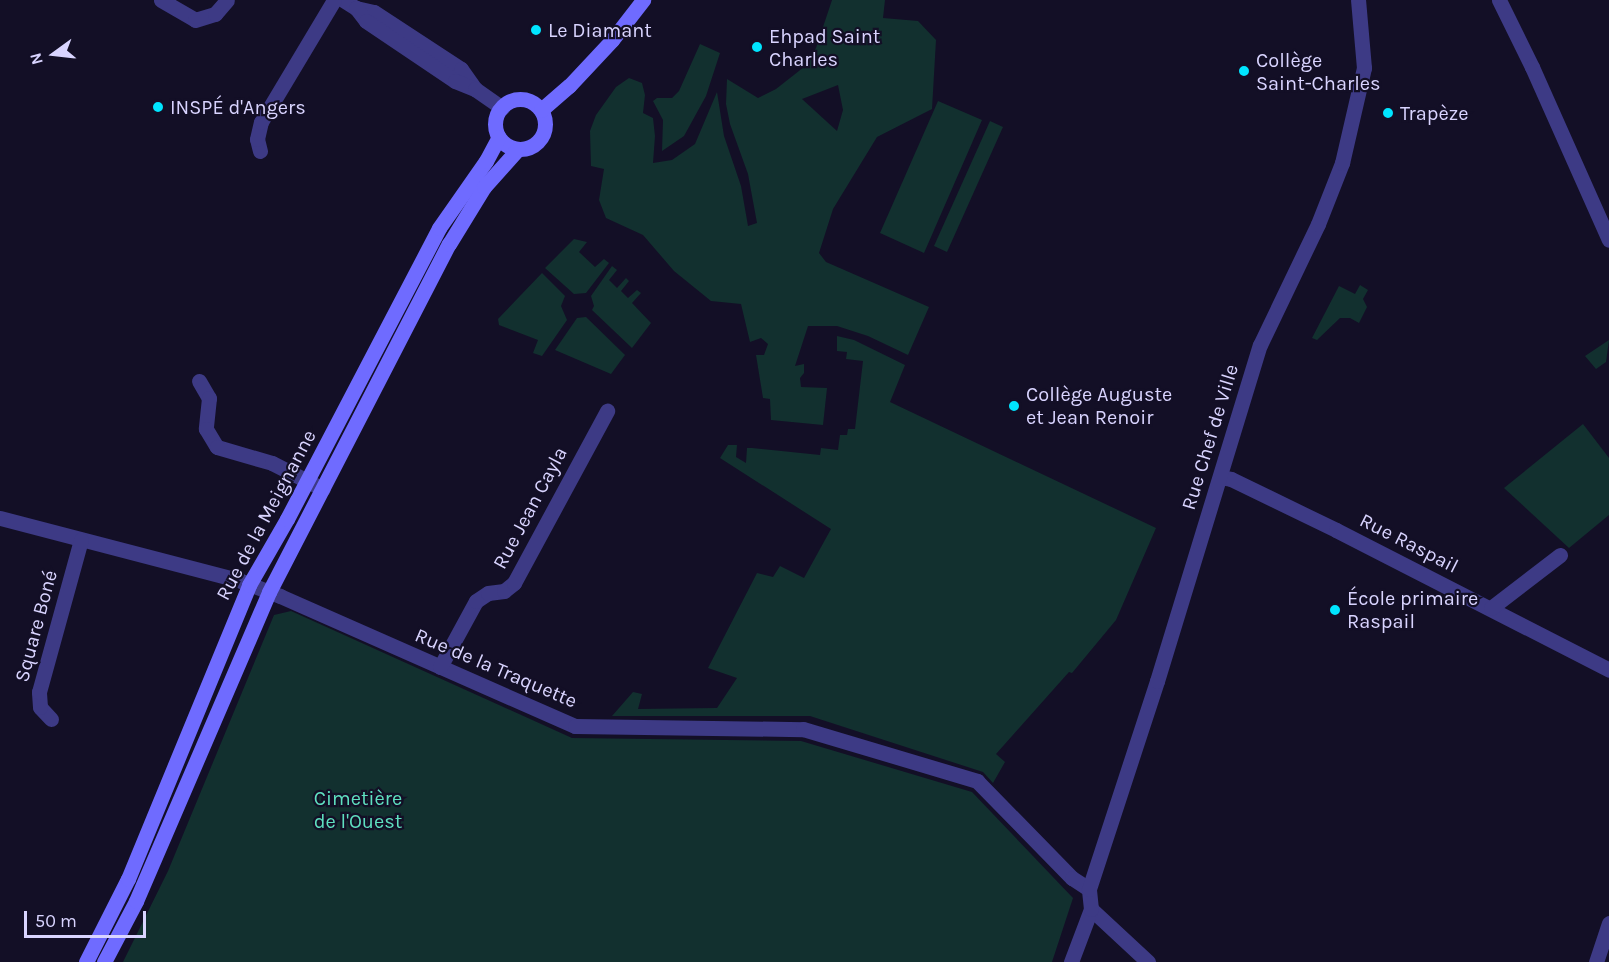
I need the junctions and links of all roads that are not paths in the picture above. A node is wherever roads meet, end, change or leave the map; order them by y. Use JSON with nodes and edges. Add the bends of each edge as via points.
{"nodes":[{"id":1,"x":161,"y":0,"type":"edge"},
{"id":2,"x":227,"y":0,"type":"edge"},
{"id":3,"x":334,"y":0,"type":"edge"},
{"id":4,"x":643,"y":0,"type":"edge"},
{"id":5,"x":1358,"y":0,"type":"edge"},
{"id":6,"x":1499,"y":0,"type":"edge"},
{"id":7,"x":349,"y":4,"type":"edge"},
{"id":8,"x":501,"y":108,"type":"junction"},
{"id":9,"x":541,"y":110,"type":"junction"},
{"id":10,"x":499,"y":137,"type":"junction"},
{"id":11,"x":518,"y":149,"type":"junction"},
{"id":12,"x":260,"y":151,"type":"dead end"},
{"id":13,"x":1609,"y":240,"type":"edge"},
{"id":14,"x":199,"y":381,"type":"dead end"},
{"id":15,"x":607,"y":411,"type":"dead end"},
{"id":16,"x":1220,"y":477,"type":"junction"},
{"id":17,"x":307,"y":481,"type":"junction"},
{"id":18,"x":323,"y":489,"type":"junction"},
{"id":19,"x":0,"y":518,"type":"edge"},
{"id":20,"x":81,"y":540,"type":"junction"},
{"id":21,"x":1560,"y":555,"type":"dead end"},
{"id":22,"x":249,"y":585,"type":"junction"},
{"id":23,"x":269,"y":592,"type":"junction"},
{"id":24,"x":1491,"y":608,"type":"junction"},
{"id":25,"x":440,"y":667,"type":"junction"},
{"id":26,"x":1609,"y":669,"type":"edge"},
{"id":27,"x":51,"y":719,"type":"dead end"},
{"id":28,"x":1089,"y":889,"type":"junction"},
{"id":29,"x":1091,"y":909,"type":"junction"},
{"id":30,"x":1609,"y":923,"type":"edge"},
{"id":31,"x":86,"y":962,"type":"edge"},
{"id":32,"x":104,"y":962,"type":"edge"},
{"id":33,"x":1071,"y":962,"type":"edge"},
{"id":34,"x":1148,"y":962,"type":"edge"},
{"id":35,"x":1596,"y":962,"type":"edge"}],
"edges":[{"from":1,"to":2,"type":"street","via":[[190,19],[200,20],[215,14]]},
{"from":3,"to":12,"type":"street","via":[[261,122],[257,139]]},
{"from":4,"to":9,"type":"main road","via":[[569,86]]},
{"from":5,"to":16,"type":"street","name":"Rue Chef de Ville","via":[[1364,68],[1342,163],[1318,224],[1260,345]]},
{"from":6,"to":13,"type":"street"},
{"from":7,"to":8,"type":"street","via":[[366,21]]},
{"from":8,"to":9,"type":"main road","via":[[525,100]]},
{"from":8,"to":10,"type":"main road","via":[[496,121]]},
{"from":9,"to":11,"type":"main road","via":[[543,134],[530,147]]},
{"from":10,"to":11,"type":"main road"},
{"from":10,"to":17,"type":"main road","name":"Rue de la Meignanne","via":[[439,228]]},
{"from":11,"to":18,"type":"main road","name":"Rue de la Meignanne","via":[[466,213]]},
{"from":14,"to":17,"type":"street","via":[[208,398],[206,429],[217,447],[272,463]]},
{"from":15,"to":25,"type":"street","name":"Rue Jean Cayla","via":[[514,583],[476,601]]},
{"from":16,"to":24,"type":"street","name":"Rue Raspail"},
{"from":16,"to":28,"type":"street","name":"Rue Chef de Ville"},
{"from":17,"to":18,"type":"street"},
{"from":17,"to":22,"type":"main road","name":"Rue de la Meignanne"},
{"from":18,"to":23,"type":"main road","name":"Rue de la Meignanne"},
{"from":19,"to":20,"type":"street","name":"Rue de la Traquette"},
{"from":20,"to":22,"type":"street","name":"Rue de la Traquette"},
{"from":20,"to":27,"type":"street","name":"Square Boné","via":[[39,692],[40,707]]},
{"from":21,"to":24,"type":"street"},
{"from":22,"to":23,"type":"street","name":"Rue de la Traquette"},
{"from":22,"to":31,"type":"main road","name":"Rue de la Meignanne","via":[[128,879]]},
{"from":23,"to":25,"type":"street","name":"Rue de la Traquette"},
{"from":23,"to":32,"type":"main road","name":"Rue de la Meignanne","via":[[136,901]]},
{"from":24,"to":26,"type":"street","name":"Rue Raspail"},
{"from":25,"to":28,"type":"street","name":"Rue de la Traquette","via":[[575,726],[804,729],[977,781],[1072,878]]},
{"from":28,"to":29,"type":"street"},
{"from":29,"to":33,"type":"street"},
{"from":29,"to":34,"type":"street"},
{"from":30,"to":35,"type":"street"}]}
